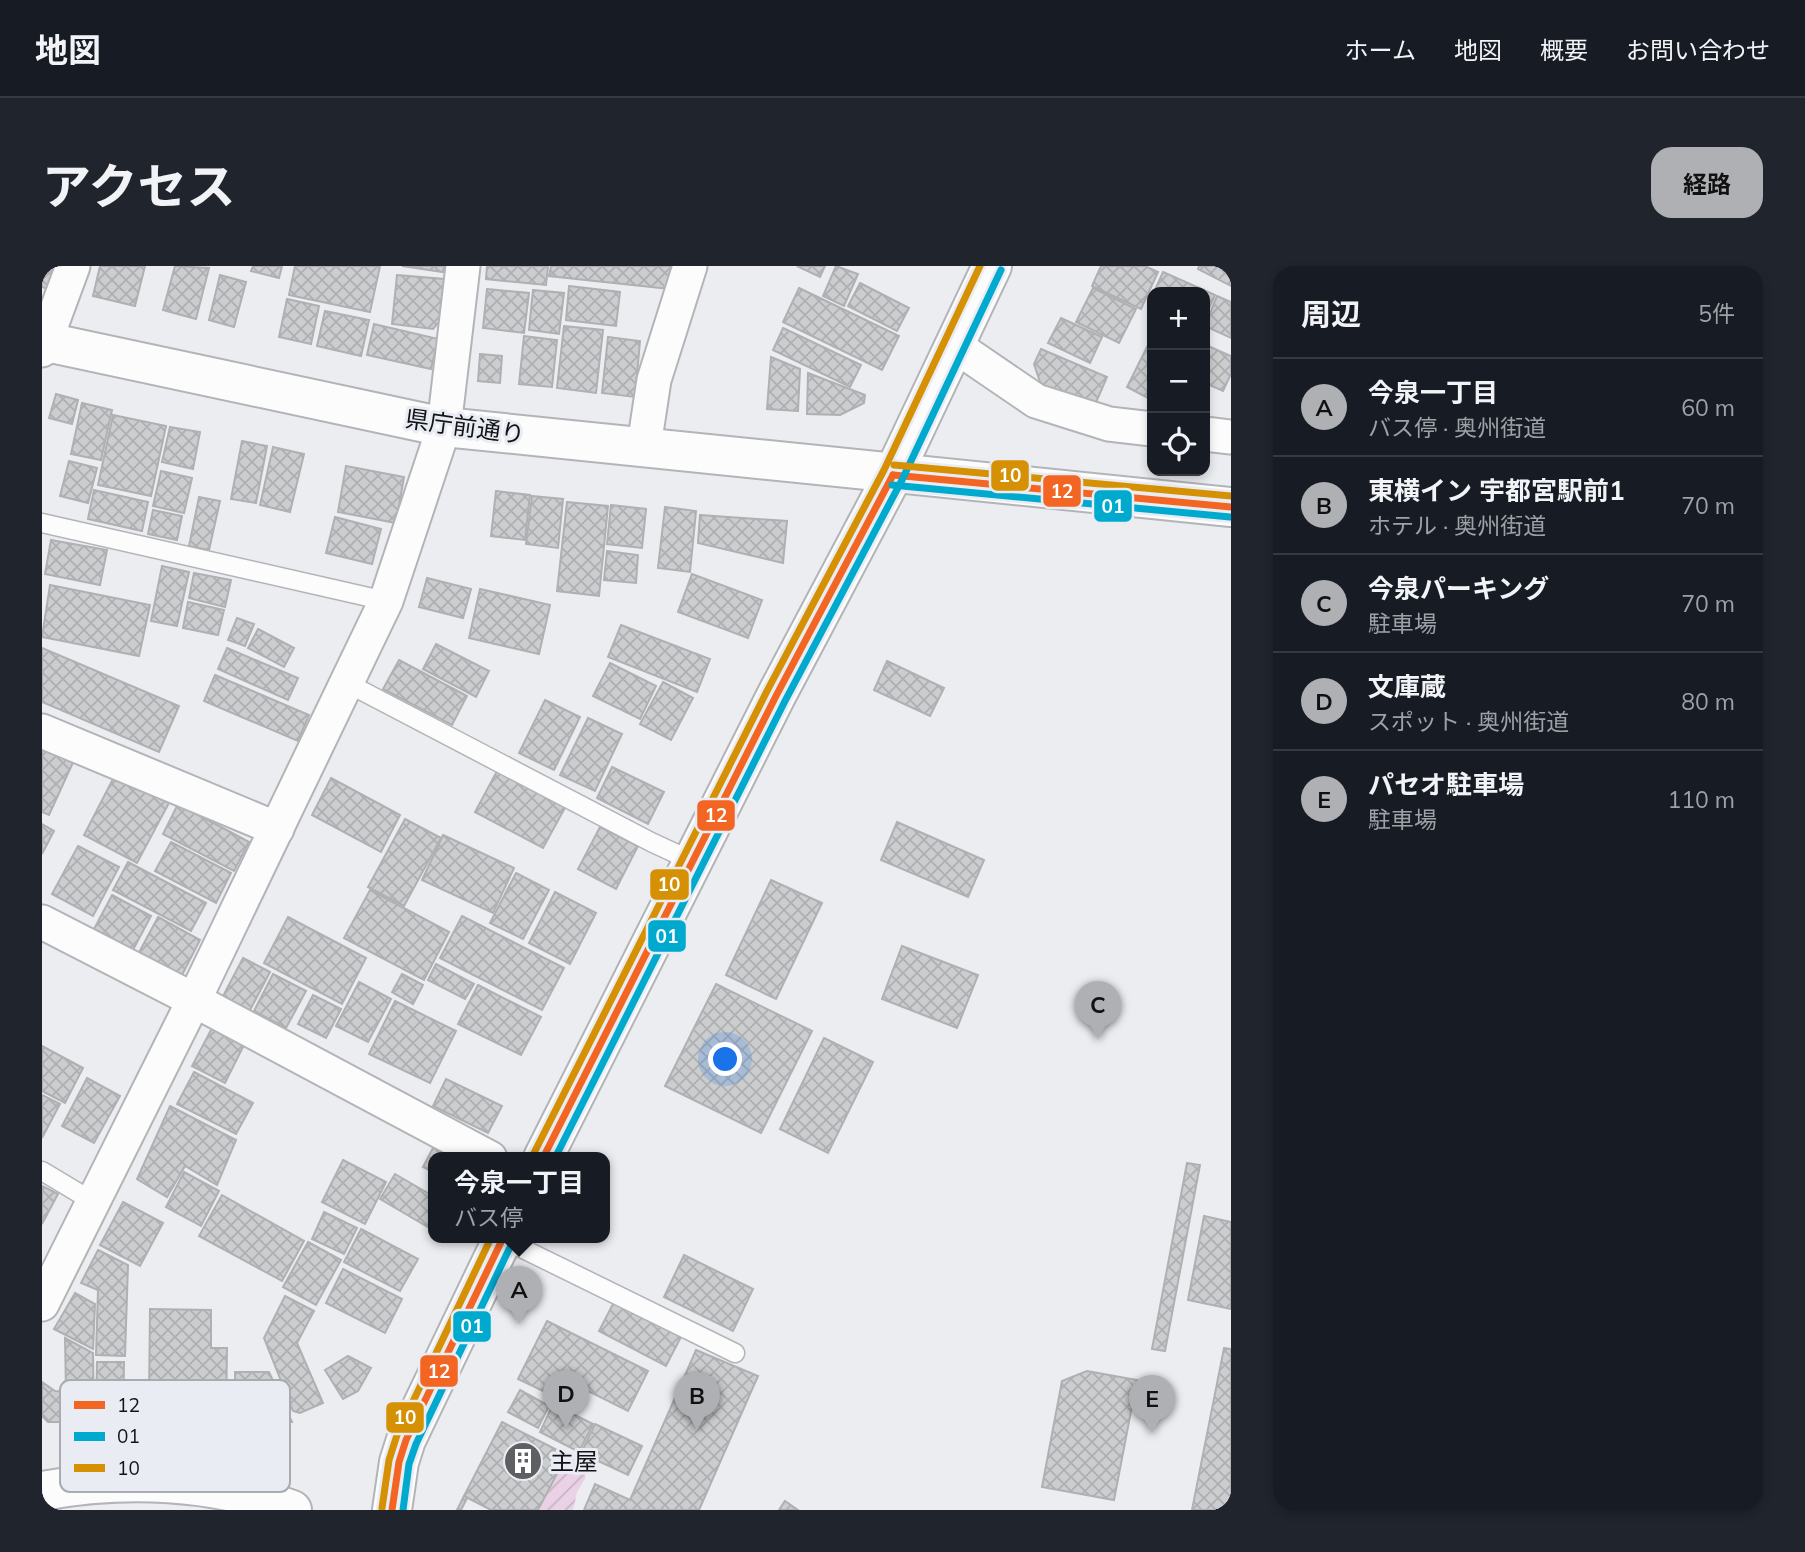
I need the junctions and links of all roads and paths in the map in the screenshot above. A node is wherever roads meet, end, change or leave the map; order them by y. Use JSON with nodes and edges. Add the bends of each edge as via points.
{"nodes":[{"id":1,"x":74,"y":266,"type":"edge"},
{"id":2,"x":463,"y":266,"type":"edge"},
{"id":3,"x":690,"y":266,"type":"edge"},
{"id":4,"x":992,"y":266,"type":"edge"},
{"id":5,"x":43,"y":344,"type":"edge"},
{"id":6,"x":954,"y":345,"type":"junction"},
{"id":7,"x":444,"y":427,"type":"junction"},
{"id":8,"x":1147,"y":428,"type":"edge"},
{"id":9,"x":1210,"y":435,"type":"edge"},
{"id":10,"x":1231,"y":437,"type":"edge"},
{"id":11,"x":644,"y":446,"type":"junction"},
{"id":12,"x":893,"y":475,"type":"junction"},
{"id":13,"x":1231,"y":507,"type":"edge"},
{"id":14,"x":42,"y":523,"type":"edge"},
{"id":15,"x":386,"y":601,"type":"junction"},
{"id":16,"x":346,"y":683,"type":"junction"},
{"id":17,"x":42,"y":731,"type":"edge"},
{"id":18,"x":277,"y":829,"type":"junction"},
{"id":19,"x":692,"y":861,"type":"junction"},
{"id":20,"x":42,"y":922,"type":"edge"},
{"id":21,"x":194,"y":1000,"type":"junction"},
{"id":22,"x":479,"y":1152,"type":"edge"},
{"id":23,"x":546,"y":1152,"type":"edge"},
{"id":24,"x":42,"y":1171,"type":"edge"},
{"id":25,"x":92,"y":1201,"type":"junction"},
{"id":26,"x":501,"y":1243,"type":"edge"},
{"id":27,"x":511,"y":1243,"type":"edge"},
{"id":28,"x":42,"y":1304,"type":"edge"},
{"id":29,"x":735,"y":1353,"type":"dead end"},
{"id":30,"x":60,"y":1489,"type":"edge"},
{"id":31,"x":42,"y":1491,"type":"edge"},
{"id":32,"x":229,"y":1492,"type":"edge"},
{"id":33,"x":292,"y":1510,"type":"edge"},
{"id":34,"x":392,"y":1510,"type":"edge"}],
"edges":[{"from":1,"to":5,"type":"street"},
{"from":2,"to":7,"type":"street"},
{"from":3,"to":11,"type":"street","via":[[654,380]]},
{"from":4,"to":6,"type":"main road"},
{"from":5,"to":7,"type":"main road","name":"県庁前通り"},
{"from":6,"to":8,"type":"street","via":[[1036,401],[1109,424]]},
{"from":6,"to":12,"type":"main road"},
{"from":7,"to":11,"type":"main road","name":"県庁前通り"},
{"from":7,"to":15,"type":"street"},
{"from":9,"to":10,"type":"street"},
{"from":11,"to":12,"type":"main road","name":"県庁前通り"},
{"from":12,"to":13,"type":"main road","name":"県庁前通り"},
{"from":12,"to":19,"type":"main road"},
{"from":14,"to":15,"type":"lane"},
{"from":15,"to":16,"type":"street"},
{"from":16,"to":18,"type":"street"},
{"from":16,"to":19,"type":"lane"},
{"from":17,"to":18,"type":"street"},
{"from":18,"to":21,"type":"street"},
{"from":19,"to":23,"type":"main road"},
{"from":20,"to":21,"type":"street"},
{"from":21,"to":22,"type":"street"},
{"from":21,"to":25,"type":"street"},
{"from":24,"to":25,"type":"lane"},
{"from":25,"to":28,"type":"street"},
{"from":26,"to":34,"type":"main road","via":[[406,1440]]},
{"from":27,"to":29,"type":"lane"},
{"from":30,"to":31,"type":"main road"},
{"from":32,"to":33,"type":"main road"}]}
